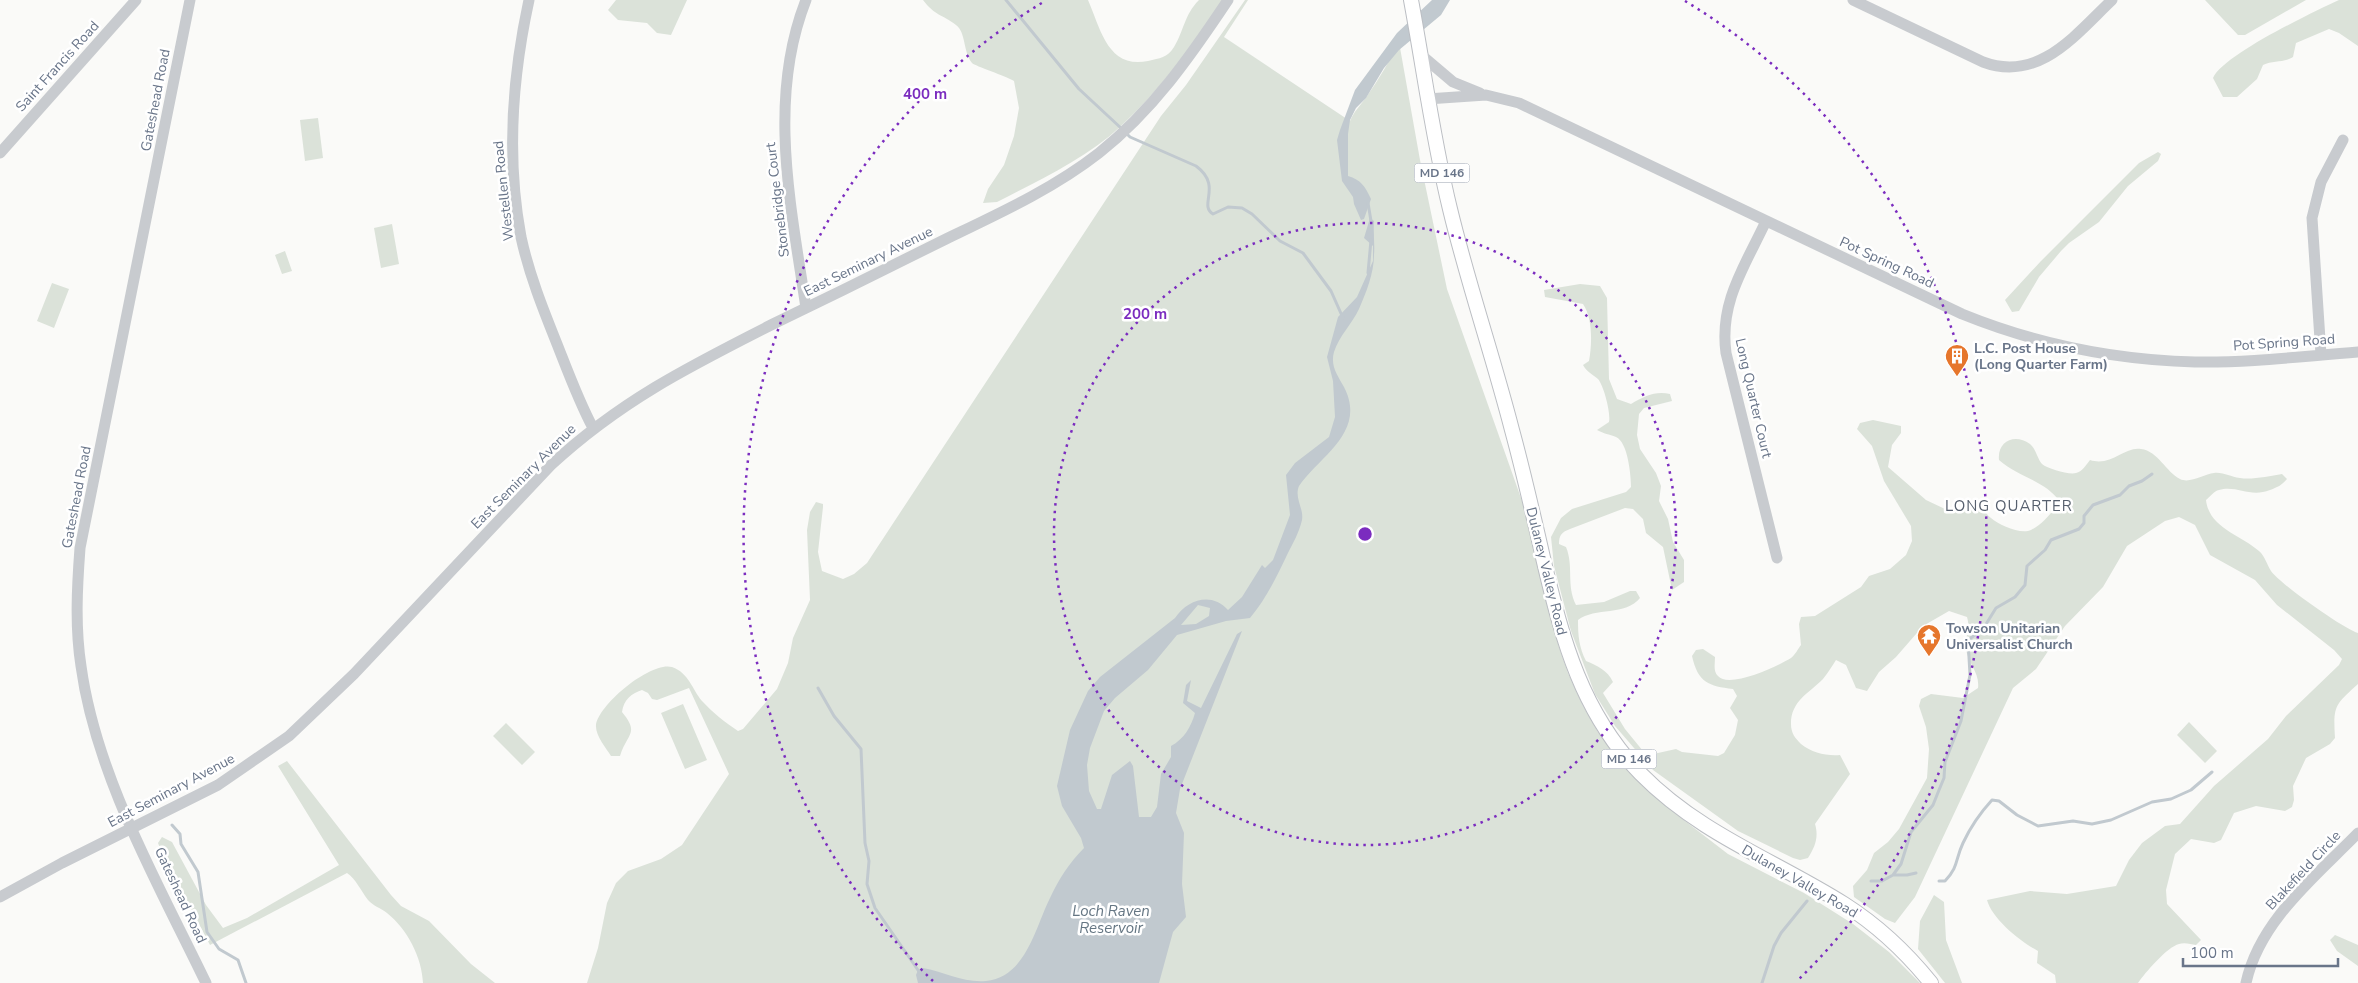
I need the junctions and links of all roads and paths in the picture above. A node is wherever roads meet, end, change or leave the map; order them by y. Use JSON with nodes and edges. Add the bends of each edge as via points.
{"nodes":[{"id":1,"x":136,"y":0,"type":"edge"},
{"id":2,"x":190,"y":0,"type":"edge"},
{"id":3,"x":530,"y":0,"type":"edge"},
{"id":4,"x":806,"y":0,"type":"edge"},
{"id":5,"x":1228,"y":0,"type":"edge"},
{"id":6,"x":1853,"y":0,"type":"edge"},
{"id":7,"x":2112,"y":0,"type":"edge"},
{"id":8,"x":1412,"y":5,"type":"edge"},
{"id":9,"x":1420,"y":54,"type":"junction"},
{"id":10,"x":1486,"y":95,"type":"junction"},
{"id":11,"x":1427,"y":99,"type":"junction"},
{"id":12,"x":2342,"y":140,"type":"dead end"},
{"id":13,"x":0,"y":153,"type":"edge"},
{"id":14,"x":1766,"y":221,"type":"junction"},
{"id":15,"x":806,"y":308,"type":"junction"},
{"id":16,"x":2358,"y":352,"type":"edge"},
{"id":17,"x":2320,"y":355,"type":"junction"},
{"id":18,"x":593,"y":428,"type":"junction"},
{"id":19,"x":1777,"y":558,"type":"dead end"},
{"id":20,"x":132,"y":828,"type":"junction"},
{"id":21,"x":2358,"y":833,"type":"edge"},
{"id":22,"x":0,"y":897,"type":"edge"},
{"id":23,"x":206,"y":983,"type":"edge"},
{"id":24,"x":1931,"y":983,"type":"edge"},
{"id":25,"x":2246,"y":983,"type":"edge"}],
"edges":[{"from":1,"to":13,"type":"street","name":"Saint Francis Road"},
{"from":2,"to":20,"type":"street","name":"Gateshead Road","via":[[84,533],[76,591],[80,662],[87,702],[106,766]]},
{"from":3,"to":18,"type":"street","name":"Westellen Road","via":[[518,59],[512,123],[513,168],[522,237],[540,299]]},
{"from":4,"to":15,"type":"street","name":"Stonebridge Court","via":[[788,77],[784,140]]},
{"from":5,"to":15,"type":"street","name":"East Seminary Avenue","via":[[1178,72],[1130,126],[1079,167],[1031,196]]},
{"from":6,"to":7,"type":"street","via":[[1978,59],[2008,67],[2032,65],[2056,52]]},
{"from":8,"to":9,"type":"main road","name":"Dulaney Valley Road","number":"MD 146"},
{"from":9,"to":10,"type":"street","via":[[1453,82]]},
{"from":9,"to":11,"type":"main road","name":"Dulaney Valley Road","number":"MD 146"},
{"from":10,"to":11,"type":"street","name":"Pot Spring Road"},
{"from":10,"to":14,"type":"street","name":"Pot Spring Road","via":[[1528,107]]},
{"from":11,"to":24,"type":"main road","name":"Dulaney Valley Road","number":"MD 146","via":[[1459,247],[1512,428],[1561,630],[1575,672],[1594,711],[1634,766],[1681,809],[1709,829],[1847,905],[1896,944]]},
{"from":12,"to":17,"type":"street","via":[[2321,182],[2312,212]]},
{"from":14,"to":17,"type":"street","name":"Pot Spring Road","via":[[1962,314],[2053,343],[2103,354],[2177,361]]},
{"from":14,"to":19,"type":"street","name":"Long Quarter Court","via":[[1729,301],[1724,331],[1726,353]]},
{"from":15,"to":18,"type":"street","name":"East Seminary Avenue","via":[[668,377]]},
{"from":16,"to":17,"type":"street","name":"Pot Spring Road"},
{"from":18,"to":20,"type":"street","name":"East Seminary Avenue","via":[[545,472],[304,723],[255,762],[218,785]]},
{"from":20,"to":22,"type":"street","name":"East Seminary Avenue"},
{"from":20,"to":23,"type":"street","name":"Gateshead Road"},
{"from":21,"to":25,"type":"street","name":"Blakefield Circle","via":[[2287,905],[2272,925],[2257,952]]}]}
